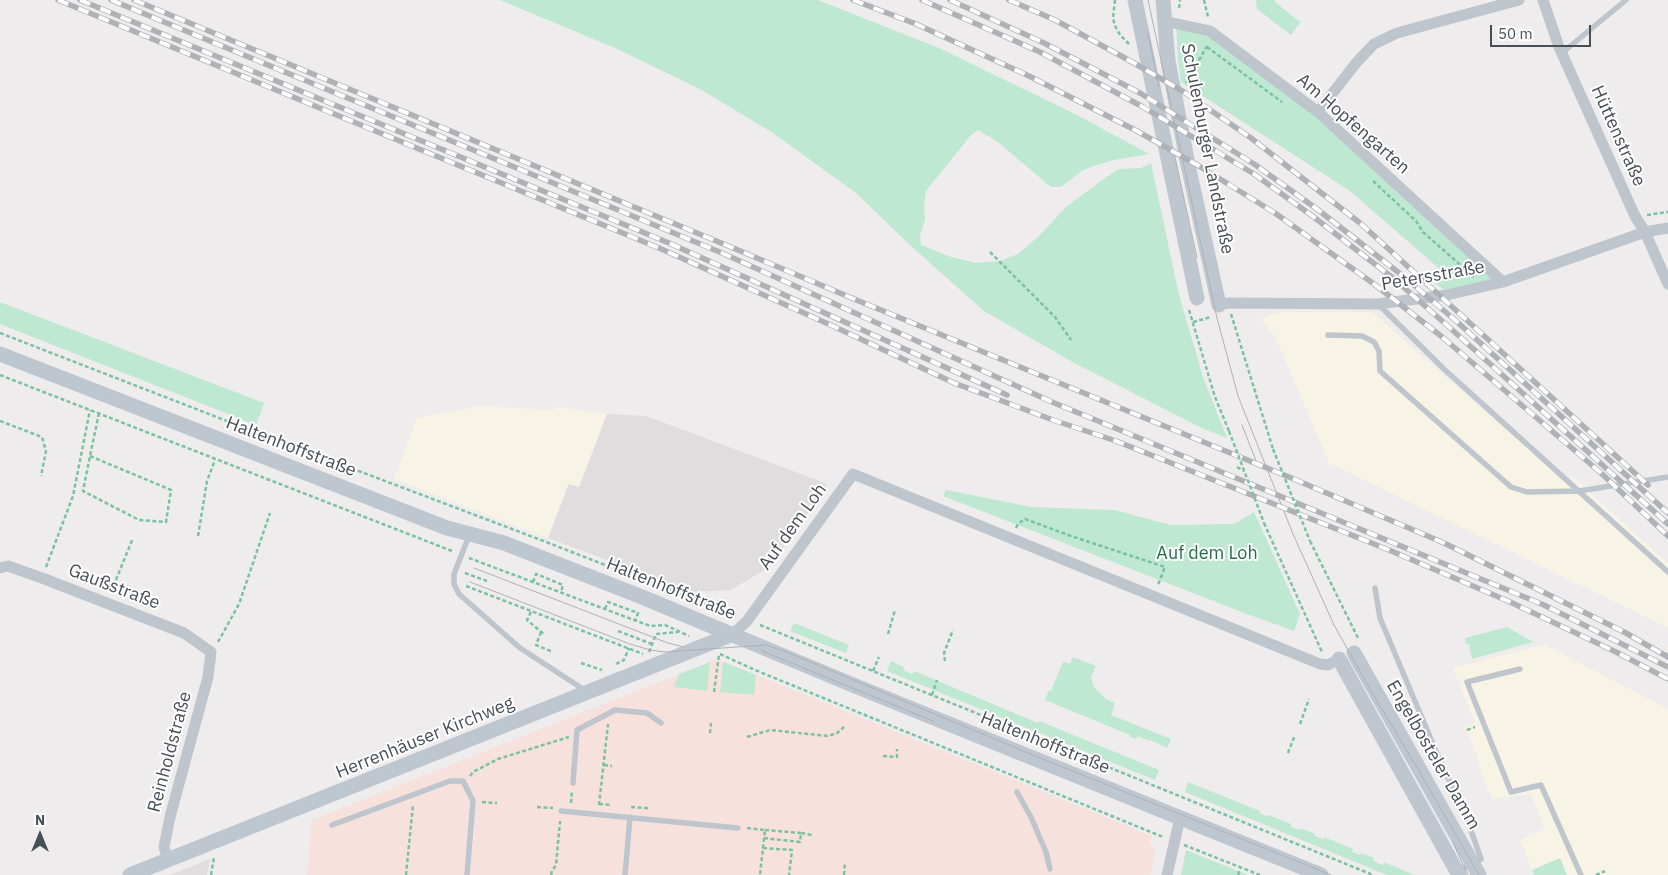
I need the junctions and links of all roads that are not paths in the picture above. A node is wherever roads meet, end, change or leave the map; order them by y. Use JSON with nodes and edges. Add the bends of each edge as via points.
{"nodes":[{"id":1,"x":1135,"y":0,"type":"edge"},
{"id":2,"x":1163,"y":0,"type":"edge"},
{"id":3,"x":1519,"y":0,"type":"edge"},
{"id":4,"x":1543,"y":0,"type":"edge"},
{"id":5,"x":1626,"y":0,"type":"edge"},
{"id":6,"x":1164,"y":21,"type":"junction"},
{"id":7,"x":1562,"y":53,"type":"junction"},
{"id":8,"x":1318,"y":112,"type":"junction"},
{"id":9,"x":1668,"y":228,"type":"edge"},
{"id":10,"x":1645,"y":232,"type":"junction"},
{"id":11,"x":1503,"y":282,"type":"junction"},
{"id":12,"x":1668,"y":284,"type":"edge"},
{"id":13,"x":1197,"y":298,"type":"dead end"},
{"id":14,"x":1378,"y":304,"type":"junction"},
{"id":15,"x":1225,"y":309,"type":"joint"},
{"id":16,"x":1328,"y":335,"type":"dead end"},
{"id":17,"x":0,"y":354,"type":"edge"},
{"id":18,"x":1668,"y":477,"type":"edge"},
{"id":19,"x":1579,"y":491,"type":"junction"},
{"id":20,"x":470,"y":534,"type":"junction"},
{"id":21,"x":0,"y":568,"type":"edge"},
{"id":22,"x":1668,"y":572,"type":"edge"},
{"id":23,"x":1374,"y":588,"type":"dead end"},
{"id":24,"x":733,"y":634,"type":"junction"},
{"id":25,"x":212,"y":652,"type":"joint"},
{"id":26,"x":1354,"y":653,"type":"dead end"},
{"id":27,"x":1339,"y":659,"type":"joint"},
{"id":28,"x":1520,"y":669,"type":"dead end"},
{"id":29,"x":589,"y":693,"type":"junction"},
{"id":30,"x":661,"y":723,"type":"dead end"},
{"id":31,"x":573,"y":783,"type":"road end"},
{"id":32,"x":1018,"y":792,"type":"dead end"},
{"id":33,"x":561,"y":811,"type":"road end"},
{"id":34,"x":630,"y":818,"type":"junction"},
{"id":35,"x":1180,"y":818,"type":"junction"},
{"id":36,"x":332,"y":825,"type":"dead end"},
{"id":37,"x":738,"y":828,"type":"road end"},
{"id":38,"x":168,"y":860,"type":"junction"},
{"id":39,"x":1050,"y":869,"type":"dead end"},
{"id":40,"x":1477,"y":869,"type":"edge"},
{"id":41,"x":1458,"y":874,"type":"edge"},
{"id":42,"x":130,"y":875,"type":"edge"},
{"id":43,"x":467,"y":875,"type":"edge"},
{"id":44,"x":625,"y":875,"type":"edge"},
{"id":45,"x":1167,"y":875,"type":"edge"},
{"id":46,"x":1321,"y":875,"type":"edge"},
{"id":47,"x":1580,"y":875,"type":"edge"}],
"edges":[{"from":1,"to":13,"type":"street"},
{"from":2,"to":6,"type":"street","name":"Schulenburger Landstraße"},
{"from":3,"to":8,"type":"street","via":[[1397,33],[1374,44]]},
{"from":4,"to":7,"type":"street","name":"Hüttenstraße"},
{"from":5,"to":7,"type":"lane"},
{"from":6,"to":8,"type":"street","name":"Am Hopfengarten","via":[[1212,33]]},
{"from":6,"to":15,"type":"street","name":"Schulenburger Landstraße","via":[[1168,61],[1188,164]]},
{"from":7,"to":10,"type":"street","name":"Hüttenstraße"},
{"from":8,"to":11,"type":"street","name":"Am Hopfengarten"},
{"from":9,"to":10,"type":"street","name":"Petersstraße"},
{"from":10,"to":11,"type":"street","name":"Petersstraße"},
{"from":10,"to":12,"type":"street","name":"Hüttenstraße"},
{"from":11,"to":14,"type":"street","name":"Petersstraße","via":[[1447,295]]},
{"from":14,"to":15,"type":"street","name":"Petersstraße","via":[[1228,303]]},
{"from":14,"to":19,"type":"lane","via":[[1445,370]]},
{"from":16,"to":19,"type":"lane","via":[[1362,336],[1374,342],[1379,351],[1380,371],[1511,487],[1527,492]]},
{"from":17,"to":20,"type":"street","name":"Haltenhoffstraße","via":[[447,528]]},
{"from":18,"to":19,"type":"lane"},
{"from":19,"to":22,"type":"lane"},
{"from":20,"to":24,"type":"street","name":"Haltenhoffstraße","via":[[504,543]]},
{"from":20,"to":29,"type":"lane","via":[[454,574],[459,594],[520,648]]},
{"from":21,"to":25,"type":"street","name":"Gaußstraße","via":[[8,566],[42,578],[184,633]]},
{"from":23,"to":40,"type":"lane","via":[[1380,618],[1467,819],[1481,859]]},
{"from":24,"to":27,"type":"street","name":"Auf dem Loh","via":[[747,620],[853,474],[1320,664],[1328,665]]},
{"from":24,"to":29,"type":"street","name":"Herrenhäuser Kirchweg"},
{"from":24,"to":35,"type":"street","name":"Haltenhoffstraße"},
{"from":25,"to":38,"type":"street","name":"Reinholdstraße","via":[[170,817],[164,847]]},
{"from":26,"to":40,"type":"street","name":"Engelbosteler Damm"},
{"from":27,"to":41,"type":"street","name":"Engelbosteler Damm"},
{"from":28,"to":47,"type":"lane","via":[[1467,682],[1512,792],[1541,785]]},
{"from":29,"to":38,"type":"street","name":"Herrenhäuser Kirchweg"},
{"from":30,"to":31,"type":"lane","via":[[647,713],[615,710],[577,730]]},
{"from":32,"to":39,"type":"lane","via":[[1046,852]]},
{"from":33,"to":34,"type":"lane"},
{"from":34,"to":37,"type":"lane"},
{"from":34,"to":44,"type":"lane"},
{"from":35,"to":45,"type":"street"},
{"from":35,"to":46,"type":"street","name":"Haltenhoffstraße"},
{"from":36,"to":43,"type":"lane","via":[[450,781],[463,781],[473,801]]},
{"from":38,"to":42,"type":"street","name":"Herrenhäuser Kirchweg"},
{"from":40,"to":41,"type":"lane"}]}
